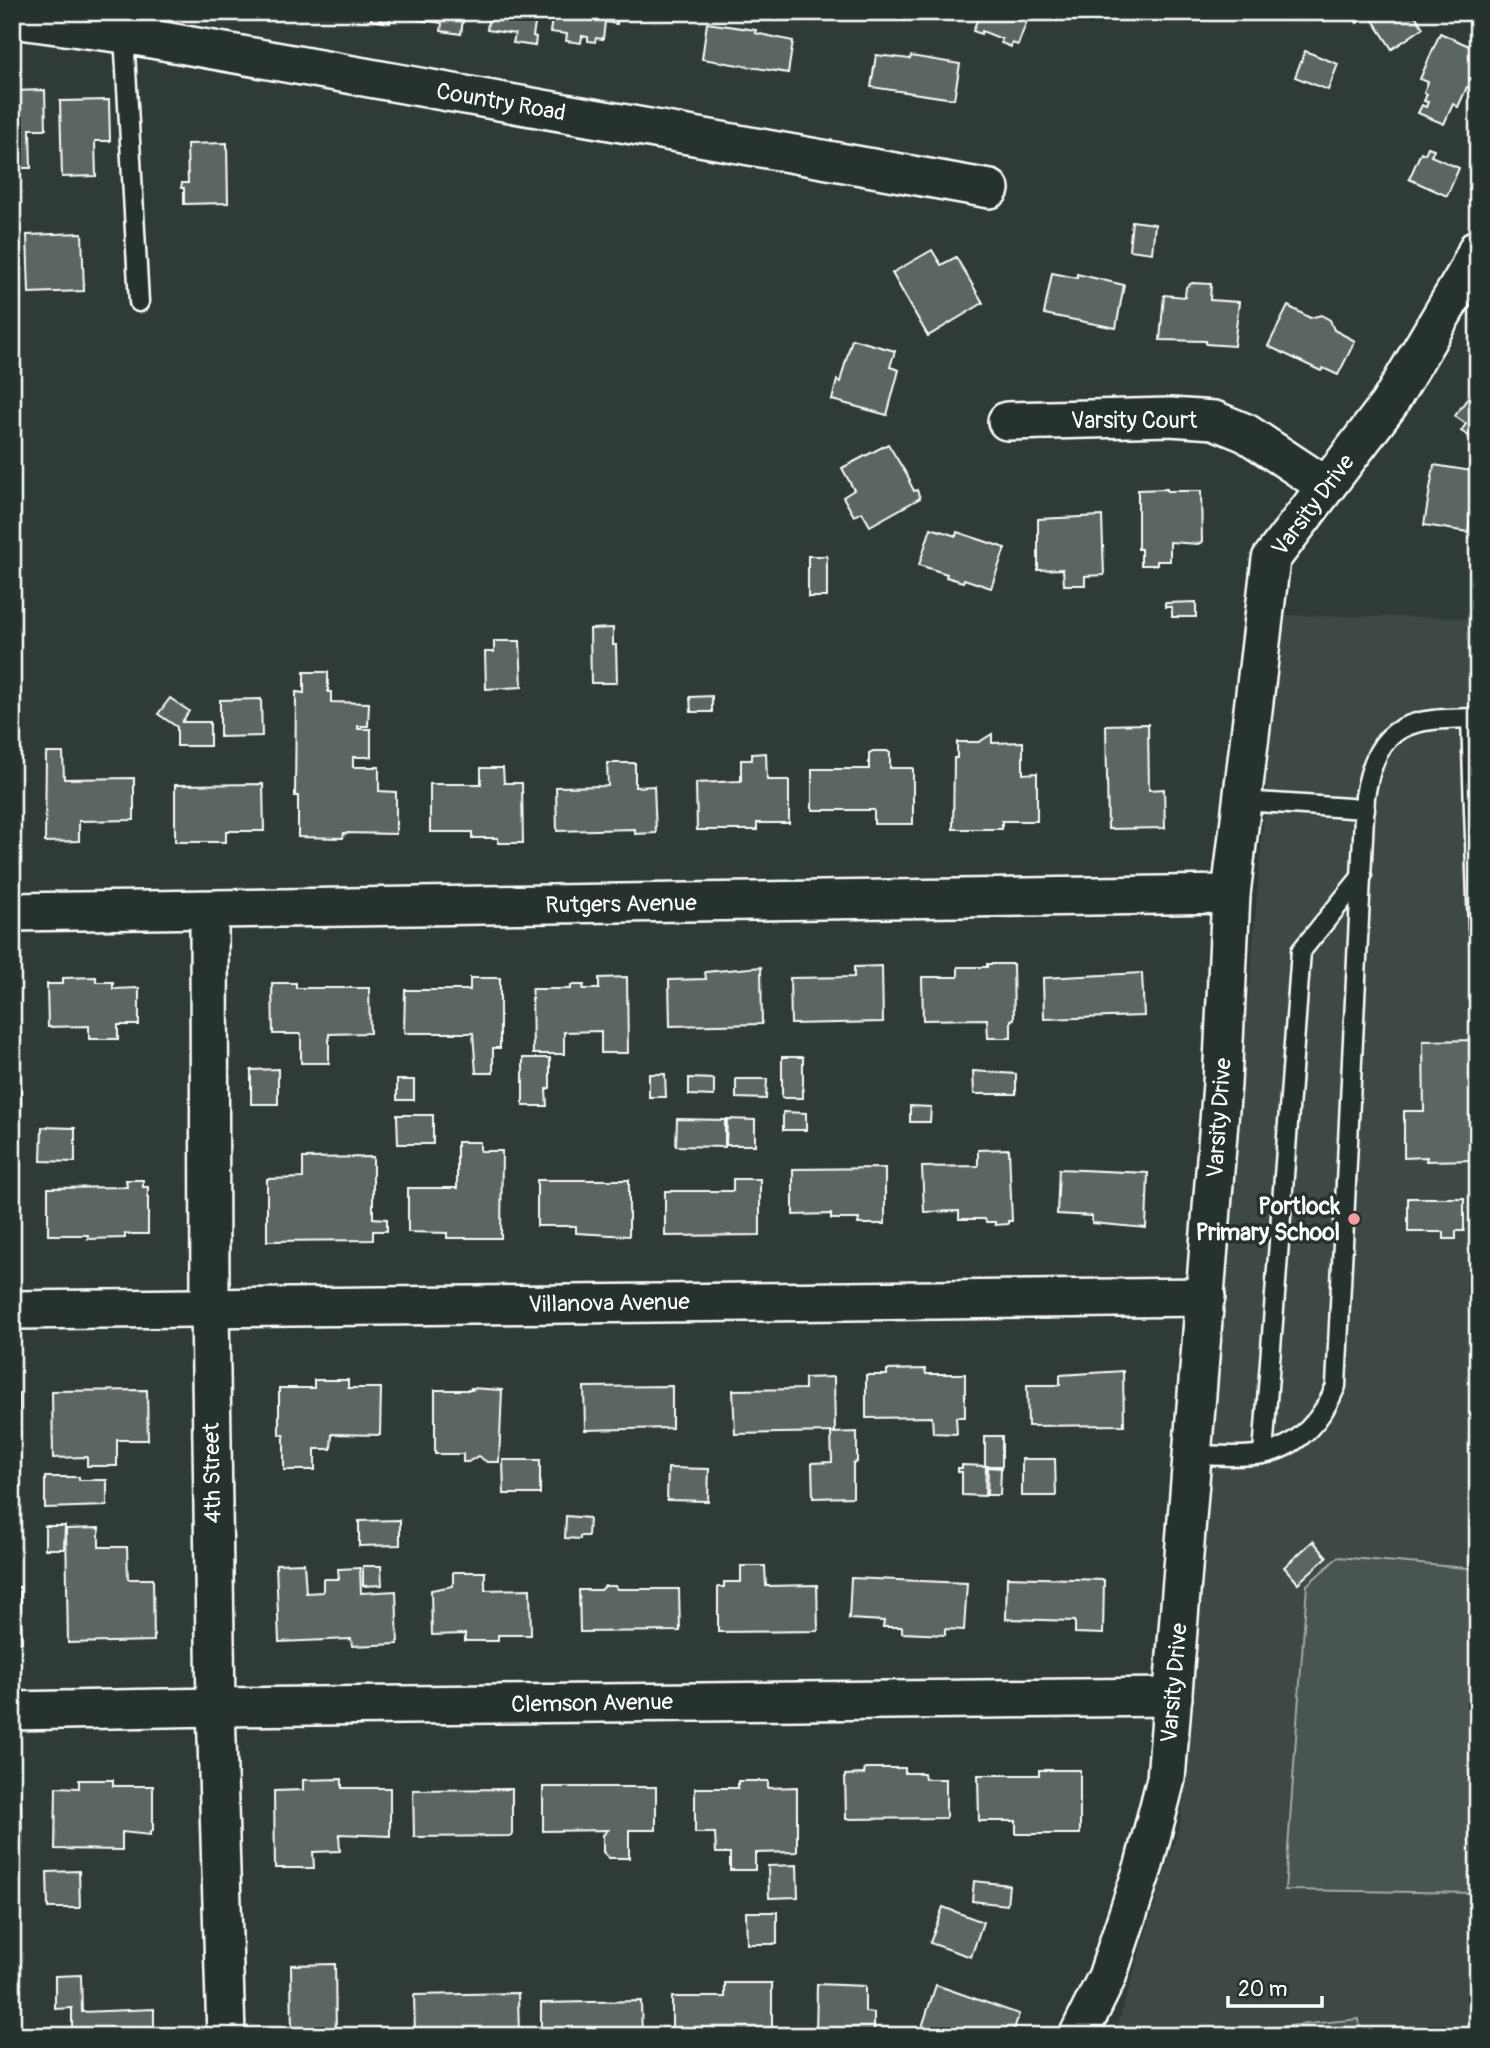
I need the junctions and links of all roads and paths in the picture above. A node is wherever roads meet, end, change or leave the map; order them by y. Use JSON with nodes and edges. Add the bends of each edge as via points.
{"nodes":[{"id":1,"x":12,"y":19,"type":"edge"},
{"id":2,"x":124,"y":34,"type":"junction"},
{"id":3,"x":990,"y":189,"type":"dead end"},
{"id":4,"x":1478,"y":248,"type":"edge"},
{"id":5,"x":139,"y":302,"type":"dead end"},
{"id":6,"x":1007,"y":421,"type":"dead end"},
{"id":7,"x":1326,"y":486,"type":"junction"},
{"id":8,"x":1474,"y":718,"type":"edge"},
{"id":9,"x":1242,"y":801,"type":"junction"},
{"id":10,"x":1365,"y":809,"type":"junction"},
{"id":11,"x":1362,"y":876,"type":"junction"},
{"id":12,"x":1231,"y":894,"type":"junction"},
{"id":13,"x":209,"y":910,"type":"junction"},
{"id":14,"x":12,"y":912,"type":"edge"},
{"id":15,"x":1478,"y":929,"type":"edge"},
{"id":16,"x":1206,"y":1297,"type":"junction"},
{"id":17,"x":210,"y":1307,"type":"junction"},
{"id":18,"x":12,"y":1310,"type":"edge"},
{"id":19,"x":1263,"y":1454,"type":"junction"},
{"id":20,"x":1192,"y":1455,"type":"junction"},
{"id":21,"x":1173,"y":1697,"type":"junction"},
{"id":22,"x":216,"y":1707,"type":"junction"},
{"id":23,"x":12,"y":1711,"type":"edge"},
{"id":24,"x":226,"y":2036,"type":"edge"},
{"id":25,"x":1078,"y":2036,"type":"edge"}],
"edges":[{"from":1,"to":2,"type":"street","name":"Country Road"},
{"from":2,"to":3,"type":"street","name":"Country Road"},
{"from":2,"to":5,"type":"lane"},
{"from":4,"to":7,"type":"street","name":"Varsity Drive","via":[[1389,404]]},
{"from":6,"to":7,"type":"street","name":"Varsity Court","via":[[1214,420],[1246,433]]},
{"from":7,"to":9,"type":"street","name":"Varsity Drive","via":[[1271,559]]},
{"from":8,"to":10,"type":"lane","via":[[1427,719],[1401,727],[1384,743],[1370,767]]},
{"from":8,"to":15,"type":"lane"},
{"from":9,"to":10,"type":"lane"},
{"from":9,"to":12,"type":"street","name":"Varsity Drive"},
{"from":10,"to":11,"type":"lane"},
{"from":11,"to":19,"type":"lane","via":[[1301,951]]},
{"from":11,"to":19,"type":"lane","via":[[1336,1386],[1328,1407],[1306,1433]]},
{"from":12,"to":13,"type":"street","name":"Rutgers Avenue"},
{"from":12,"to":16,"type":"street","name":"Varsity Drive"},
{"from":13,"to":14,"type":"street","name":"Rutgers Avenue"},
{"from":13,"to":17,"type":"street","name":"4th Street"},
{"from":16,"to":17,"type":"street","name":"Villanova Avenue"},
{"from":16,"to":20,"type":"street","name":"Varsity Drive"},
{"from":17,"to":18,"type":"street","name":"Villanova Avenue"},
{"from":17,"to":22,"type":"street","name":"4th Street"},
{"from":19,"to":20,"type":"lane"},
{"from":20,"to":21,"type":"street","name":"Varsity Drive"},
{"from":21,"to":22,"type":"street","name":"Clemson Avenue"},
{"from":21,"to":25,"type":"street","name":"Varsity Drive","via":[[1166,1779],[1144,1865],[1107,1977]]},
{"from":22,"to":23,"type":"street","name":"Clemson Avenue"},
{"from":22,"to":24,"type":"street","name":"4th Street"}]}
